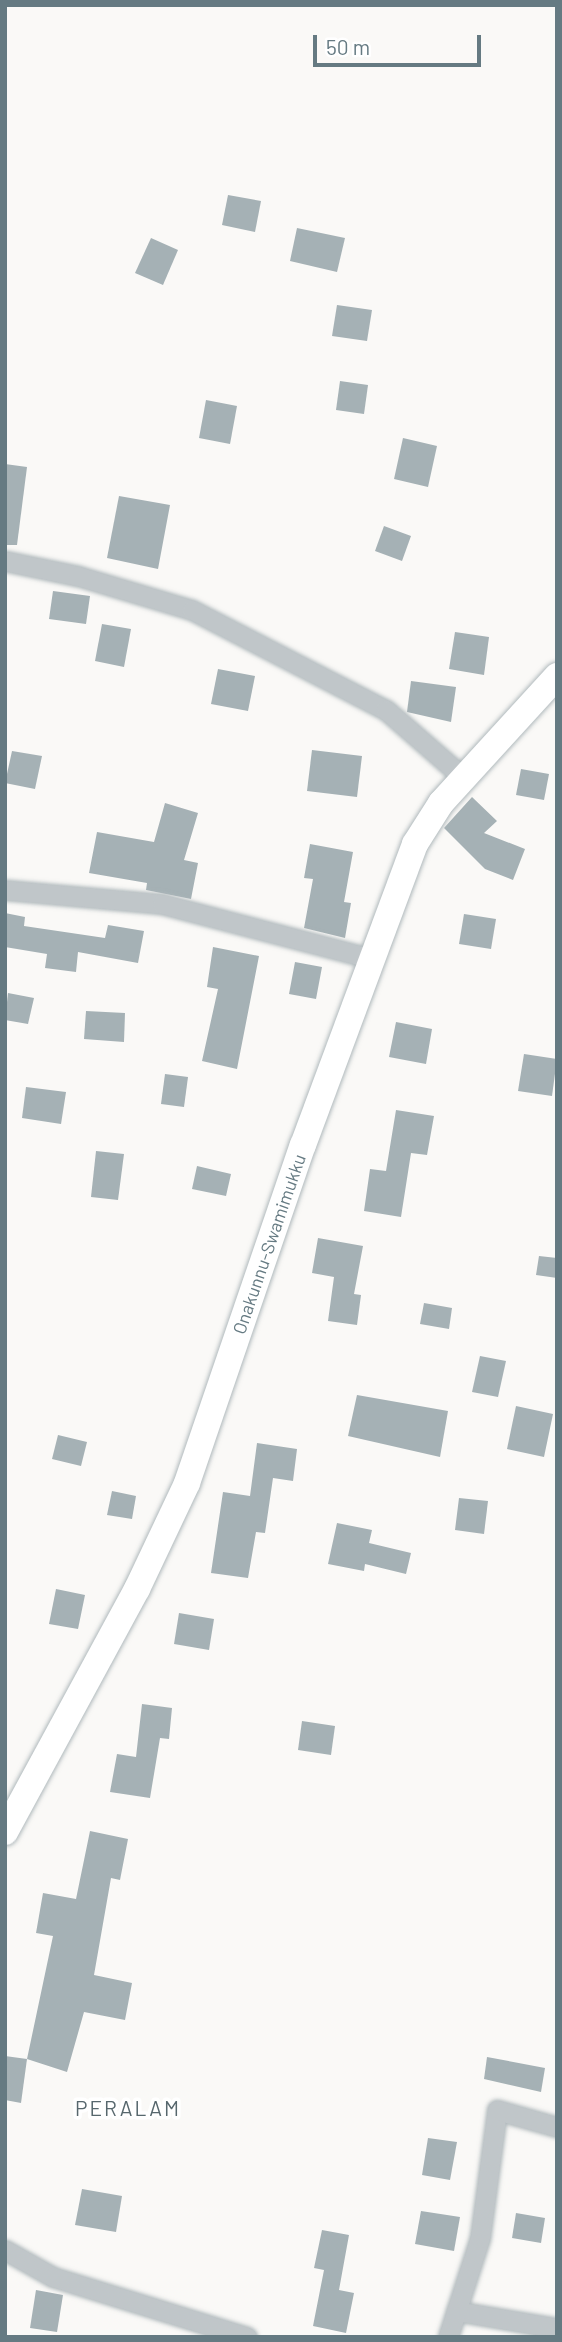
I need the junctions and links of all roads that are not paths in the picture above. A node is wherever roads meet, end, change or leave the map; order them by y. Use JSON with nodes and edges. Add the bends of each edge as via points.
{"nodes":[{"id":1,"x":5,"y":561,"type":"edge"},
{"id":2,"x":557,"y":676,"type":"edge"},
{"id":3,"x":465,"y":779,"type":"junction"},
{"id":4,"x":5,"y":890,"type":"edge"},
{"id":5,"x":369,"y":958,"type":"junction"},
{"id":6,"x":5,"y":1832,"type":"edge"},
{"id":7,"x":557,"y":2127,"type":"edge"},
{"id":8,"x":5,"y":2250,"type":"edge"},
{"id":9,"x":456,"y":2311,"type":"junction"},
{"id":10,"x":557,"y":2328,"type":"edge"},
{"id":11,"x":247,"y":2337,"type":"edge"},
{"id":12,"x":448,"y":2337,"type":"edge"}],
"edges":[{"from":1,"to":3,"type":"street","via":[[78,576],[192,610],[386,710]]},
{"from":2,"to":3,"type":"street","name":"Onakunnu-Swamimukku"},
{"from":3,"to":5,"type":"street","name":"Onakunnu-Swamimukku","via":[[415,844]]},
{"from":4,"to":5,"type":"street","via":[[162,904]]},
{"from":5,"to":6,"type":"street","name":"Onakunnu-Swamimukku","via":[[187,1483],[124,1613]]},
{"from":7,"to":9,"type":"street","via":[[497,2110],[481,2238]]},
{"from":8,"to":11,"type":"street","via":[[53,2277]]},
{"from":9,"to":10,"type":"street"},
{"from":9,"to":12,"type":"street"}]}
